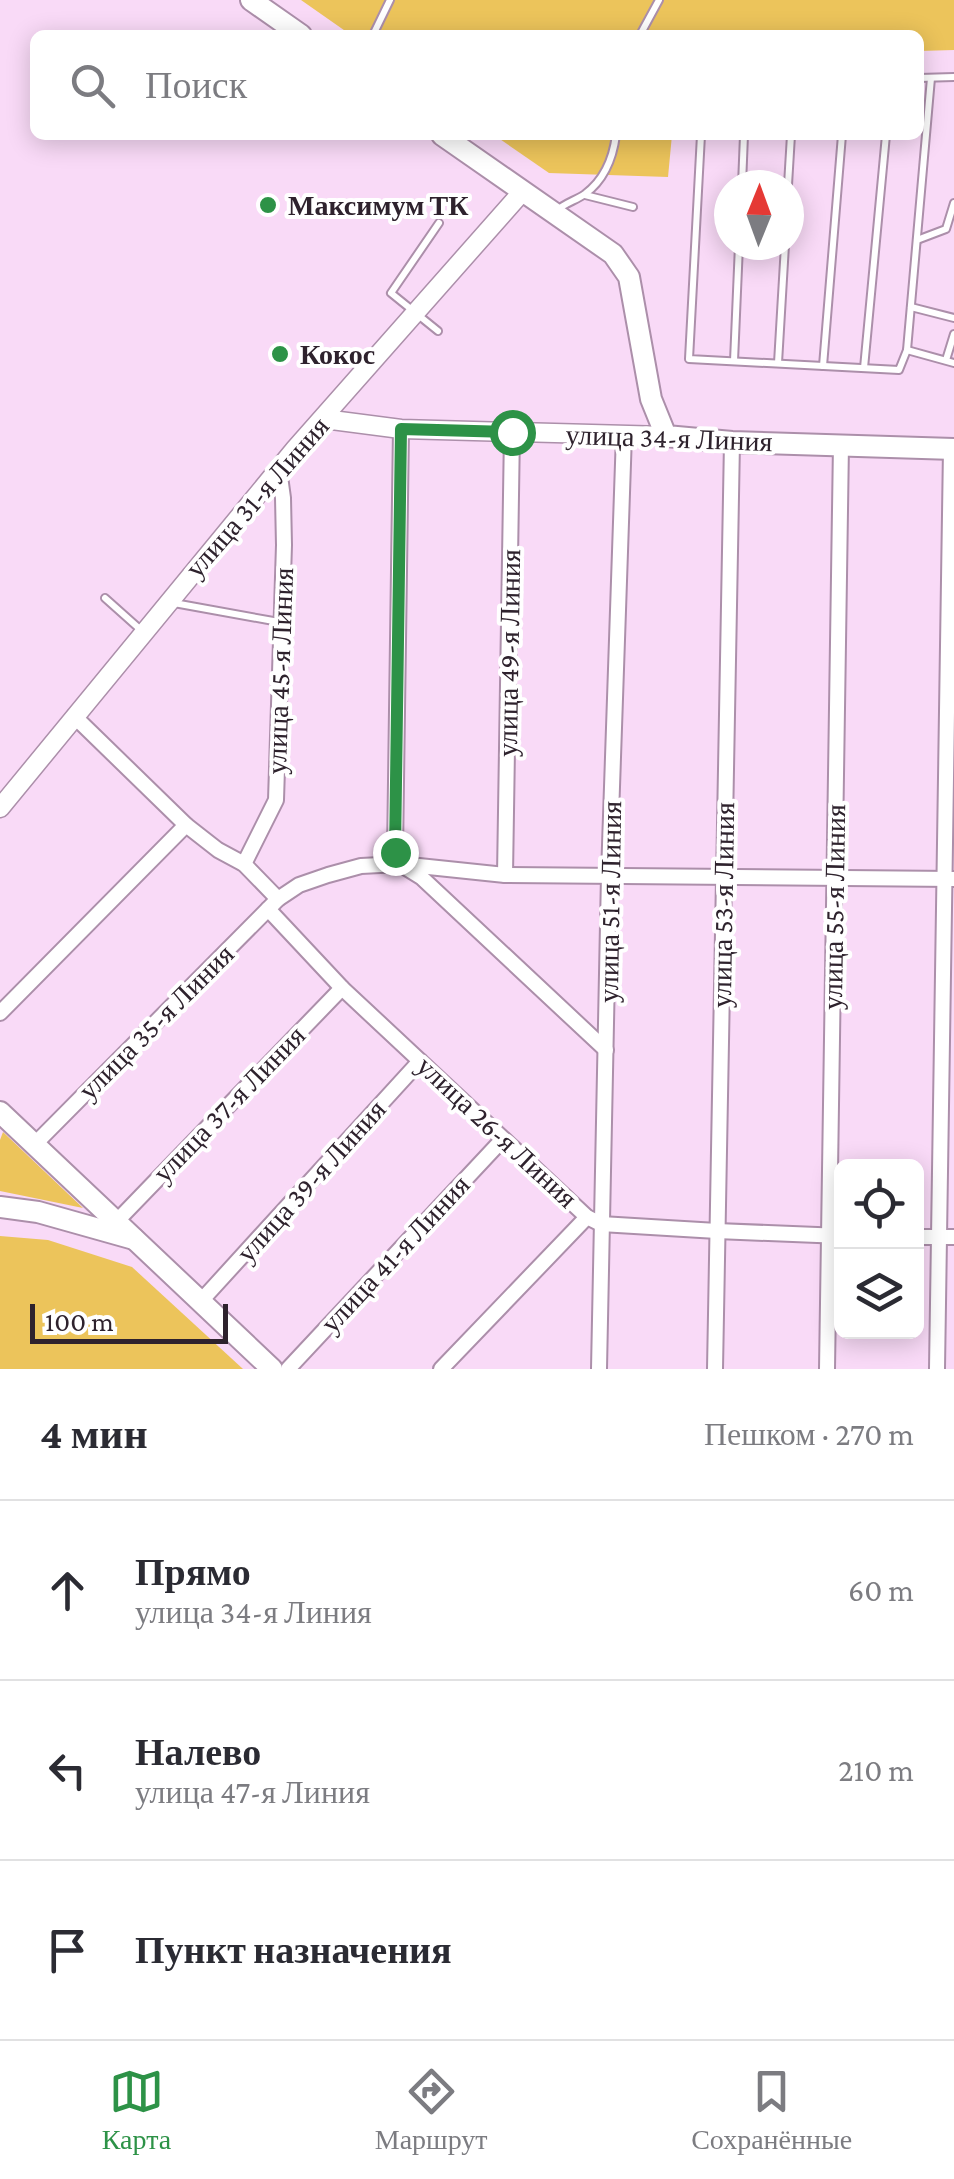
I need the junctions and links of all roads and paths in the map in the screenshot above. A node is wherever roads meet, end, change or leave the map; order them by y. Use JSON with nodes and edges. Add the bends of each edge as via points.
{"nodes":[{"id":1,"x":251,"y":0,"type":"edge"},
{"id":2,"x":390,"y":0,"type":"edge"},
{"id":3,"x":658,"y":0,"type":"edge"},
{"id":4,"x":294,"y":30,"type":"edge"},
{"id":5,"x":376,"y":30,"type":"edge"},
{"id":6,"x":643,"y":30,"type":"edge"},
{"id":7,"x":954,"y":77,"type":"edge"},
{"id":8,"x":924,"y":78,"type":"edge"},
{"id":9,"x":931,"y":78,"type":"junction"},
{"id":10,"x":449,"y":140,"type":"edge"},
{"id":11,"x":615,"y":140,"type":"edge"},
{"id":12,"x":701,"y":140,"type":"edge"},
{"id":13,"x":744,"y":140,"type":"edge"},
{"id":14,"x":791,"y":140,"type":"edge"},
{"id":15,"x":842,"y":140,"type":"edge"},
{"id":16,"x":886,"y":140,"type":"edge"},
{"id":17,"x":743,"y":170,"type":"edge"},
{"id":18,"x":789,"y":170,"type":"edge"},
{"id":19,"x":522,"y":192,"type":"junction"},
{"id":20,"x":584,"y":195,"type":"junction"},
{"id":21,"x":954,"y":203,"type":"edge"},
{"id":22,"x":633,"y":207,"type":"dead end"},
{"id":23,"x":554,"y":214,"type":"junction"},
{"id":24,"x":439,"y":223,"type":"dead end"},
{"id":25,"x":917,"y":240,"type":"junction"},
{"id":26,"x":738,"y":260,"type":"edge"},
{"id":27,"x":784,"y":260,"type":"edge"},
{"id":28,"x":911,"y":307,"type":"junction"},
{"id":29,"x":415,"y":314,"type":"junction"},
{"id":30,"x":954,"y":318,"type":"edge"},
{"id":31,"x":438,"y":331,"type":"dead end"},
{"id":32,"x":954,"y":334,"type":"edge"},
{"id":33,"x":906,"y":350,"type":"junction"},
{"id":34,"x":734,"y":361,"type":"junction"},
{"id":35,"x":950,"y":362,"type":"edge"},
{"id":36,"x":778,"y":364,"type":"junction"},
{"id":37,"x":823,"y":366,"type":"junction"},
{"id":38,"x":864,"y":368,"type":"junction"},
{"id":39,"x":324,"y":419,"type":"junction"},
{"id":40,"x":401,"y":429,"type":"junction"},
{"id":41,"x":512,"y":432,"type":"junction"},
{"id":42,"x":624,"y":434,"type":"junction"},
{"id":43,"x":666,"y":436,"type":"junction"},
{"id":44,"x":732,"y":442,"type":"junction"},
{"id":45,"x":841,"y":444,"type":"junction"},
{"id":46,"x":952,"y":449,"type":"edge"},
{"id":47,"x":279,"y":470,"type":"junction"},
{"id":48,"x":105,"y":598,"type":"dead end"},
{"id":49,"x":167,"y":602,"type":"junction"},
{"id":50,"x":282,"y":622,"type":"junction"},
{"id":51,"x":143,"y":632,"type":"junction"},
{"id":52,"x":74,"y":716,"type":"junction"},
{"id":53,"x":0,"y":808,"type":"edge"},
{"id":54,"x":186,"y":824,"type":"junction"},
{"id":55,"x":244,"y":864,"type":"junction"},
{"id":56,"x":400,"y":864,"type":"junction"},
{"id":57,"x":505,"y":874,"type":"junction"},
{"id":58,"x":609,"y":875,"type":"junction"},
{"id":59,"x":724,"y":877,"type":"junction"},
{"id":60,"x":834,"y":878,"type":"junction"},
{"id":61,"x":950,"y":879,"type":"edge"},
{"id":62,"x":273,"y":904,"type":"junction"},
{"id":63,"x":342,"y":988,"type":"junction"},
{"id":64,"x":0,"y":1013,"type":"edge"},
{"id":65,"x":606,"y":1050,"type":"junction"},
{"id":66,"x":420,"y":1062,"type":"junction"},
{"id":67,"x":0,"y":1112,"type":"edge"},
{"id":68,"x":503,"y":1138,"type":"junction"},
{"id":69,"x":34,"y":1145,"type":"junction"},
{"id":70,"x":836,"y":1159,"type":"edge"},
{"id":71,"x":0,"y":1207,"type":"edge"},
{"id":72,"x":594,"y":1220,"type":"junction"},
{"id":73,"x":117,"y":1221,"type":"junction"},
{"id":74,"x":718,"y":1231,"type":"junction"},
{"id":75,"x":834,"y":1236,"type":"edge"},
{"id":76,"x":946,"y":1237,"type":"edge"},
{"id":77,"x":136,"y":1240,"type":"junction"},
{"id":78,"x":835,"y":1249,"type":"edge"},
{"id":79,"x":201,"y":1302,"type":"junction"},
{"id":80,"x":272,"y":1369,"type":"edge"},
{"id":81,"x":288,"y":1369,"type":"edge"},
{"id":82,"x":440,"y":1369,"type":"edge"},
{"id":83,"x":599,"y":1369,"type":"edge"},
{"id":84,"x":715,"y":1369,"type":"edge"},
{"id":85,"x":827,"y":1369,"type":"edge"},
{"id":86,"x":937,"y":1369,"type":"edge"}],
"edges":[{"from":1,"to":4,"type":"main road"},
{"from":2,"to":5,"type":"lane"},
{"from":3,"to":6,"type":"lane"},
{"from":7,"to":9,"type":"lane"},
{"from":8,"to":9,"type":"lane"},
{"from":9,"to":25,"type":"lane"},
{"from":10,"to":19,"type":"main road"},
{"from":11,"to":20,"type":"lane","via":[[609,165]]},
{"from":12,"to":34,"type":"lane","via":[[689,359]]},
{"from":13,"to":17,"type":"lane"},
{"from":14,"to":18,"type":"lane"},
{"from":15,"to":37,"type":"lane"},
{"from":16,"to":38,"type":"lane"},
{"from":19,"to":23,"type":"main road"},
{"from":19,"to":29,"type":"street","name":"улица 31-я Линия"},
{"from":20,"to":22,"type":"lane"},
{"from":20,"to":23,"type":"lane"},
{"from":21,"to":25,"type":"lane","via":[[946,229]]},
{"from":23,"to":43,"type":"main road","via":[[613,254],[629,277],[651,399]]},
{"from":24,"to":29,"type":"lane","via":[[390,293]]},
{"from":25,"to":28,"type":"lane"},
{"from":26,"to":34,"type":"lane"},
{"from":27,"to":36,"type":"lane"},
{"from":28,"to":30,"type":"lane"},
{"from":28,"to":33,"type":"lane"},
{"from":29,"to":31,"type":"lane"},
{"from":29,"to":39,"type":"street","name":"улица 31-я Линия"},
{"from":32,"to":35,"type":"lane"},
{"from":33,"to":35,"type":"lane"},
{"from":33,"to":38,"type":"lane","via":[[899,370]]},
{"from":34,"to":36,"type":"lane"},
{"from":36,"to":37,"type":"lane"},
{"from":37,"to":38,"type":"lane"},
{"from":39,"to":40,"type":"street","name":"улица 34-я Линия"},
{"from":39,"to":47,"type":"street","name":"улица 31-я Линия"},
{"from":40,"to":41,"type":"street","name":"улица 34-я Линия"},
{"from":40,"to":56,"type":"street","via":[[395,852]]},
{"from":41,"to":42,"type":"street","name":"улица 34-я Линия"},
{"from":41,"to":57,"type":"street","name":"улица 49-я Линия"},
{"from":42,"to":43,"type":"street","name":"улица 34-я Линия"},
{"from":42,"to":58,"type":"street","name":"улица 51-я Линия"},
{"from":43,"to":44,"type":"main road","name":"улица 34-я Линия"},
{"from":44,"to":45,"type":"main road","name":"улица 34-я Линия"},
{"from":44,"to":59,"type":"street","name":"улица 53-я Линия"},
{"from":45,"to":46,"type":"main road","name":"улица 34-я Линия"},
{"from":45,"to":60,"type":"street","name":"улица 55-я Линия"},
{"from":46,"to":61,"type":"street"},
{"from":47,"to":49,"type":"street","name":"улица 31-я Линия"},
{"from":47,"to":50,"type":"street","name":"улица 45-я Линия"},
{"from":48,"to":51,"type":"lane"},
{"from":49,"to":50,"type":"lane"},
{"from":49,"to":51,"type":"street","name":"улица 31-я Линия"},
{"from":50,"to":55,"type":"street","name":"улица 45-я Линия","via":[[276,800]]},
{"from":51,"to":52,"type":"street","name":"улица 31-я Линия"},
{"from":52,"to":53,"type":"street","name":"улица 31-я Линия"},
{"from":52,"to":54,"type":"street","name":"улица 26-я Линия"},
{"from":54,"to":55,"type":"street","name":"улица 26-я Линия"},
{"from":54,"to":64,"type":"street"},
{"from":55,"to":62,"type":"street","name":"улица 26-я Линия"},
{"from":56,"to":57,"type":"street","name":"улица 35-я Линия"},
{"from":56,"to":62,"type":"street","name":"улица 35-я Линия","via":[[328,874]]},
{"from":56,"to":65,"type":"street"},
{"from":57,"to":58,"type":"street","name":"улица 35-я Линия"},
{"from":58,"to":59,"type":"street","name":"улица 35-я Линия"},
{"from":58,"to":65,"type":"street","name":"улица 51-я Линия"},
{"from":59,"to":60,"type":"street","name":"улица 35-я Линия"},
{"from":59,"to":74,"type":"street","name":"улица 53-я Линия"},
{"from":60,"to":61,"type":"street","name":"улица 35-я Линия"},
{"from":60,"to":70,"type":"street","name":"улица 55-я Линия"},
{"from":61,"to":76,"type":"street"},
{"from":62,"to":63,"type":"street","name":"улица 26-я Линия"},
{"from":62,"to":69,"type":"street","name":"улица 35-я Линия"},
{"from":63,"to":66,"type":"street","name":"улица 26-я Линия"},
{"from":63,"to":73,"type":"street","name":"улица 37-я Линия"},
{"from":65,"to":72,"type":"street","name":"улица 51-я Линия"},
{"from":66,"to":68,"type":"street","name":"улица 26-я Линия"},
{"from":66,"to":79,"type":"street","name":"улица 39-я Линия"},
{"from":67,"to":69,"type":"main road"},
{"from":68,"to":72,"type":"street","name":"улица 26-я Линия"},
{"from":68,"to":81,"type":"street","name":"улица 41-я Линия"},
{"from":69,"to":73,"type":"main road"},
{"from":71,"to":77,"type":"main road"},
{"from":72,"to":74,"type":"street","name":"улица 26-я Линия"},
{"from":72,"to":82,"type":"street"},
{"from":72,"to":83,"type":"street","name":"улица 51-я Линия"},
{"from":73,"to":77,"type":"main road"},
{"from":74,"to":75,"type":"street","name":"улица 26-я Линия"},
{"from":74,"to":84,"type":"street","name":"улица 53-я Линия"},
{"from":76,"to":86,"type":"street"},
{"from":77,"to":79,"type":"main road"},
{"from":78,"to":85,"type":"street","name":"улица 55-я Линия"},
{"from":79,"to":80,"type":"main road"}]}
